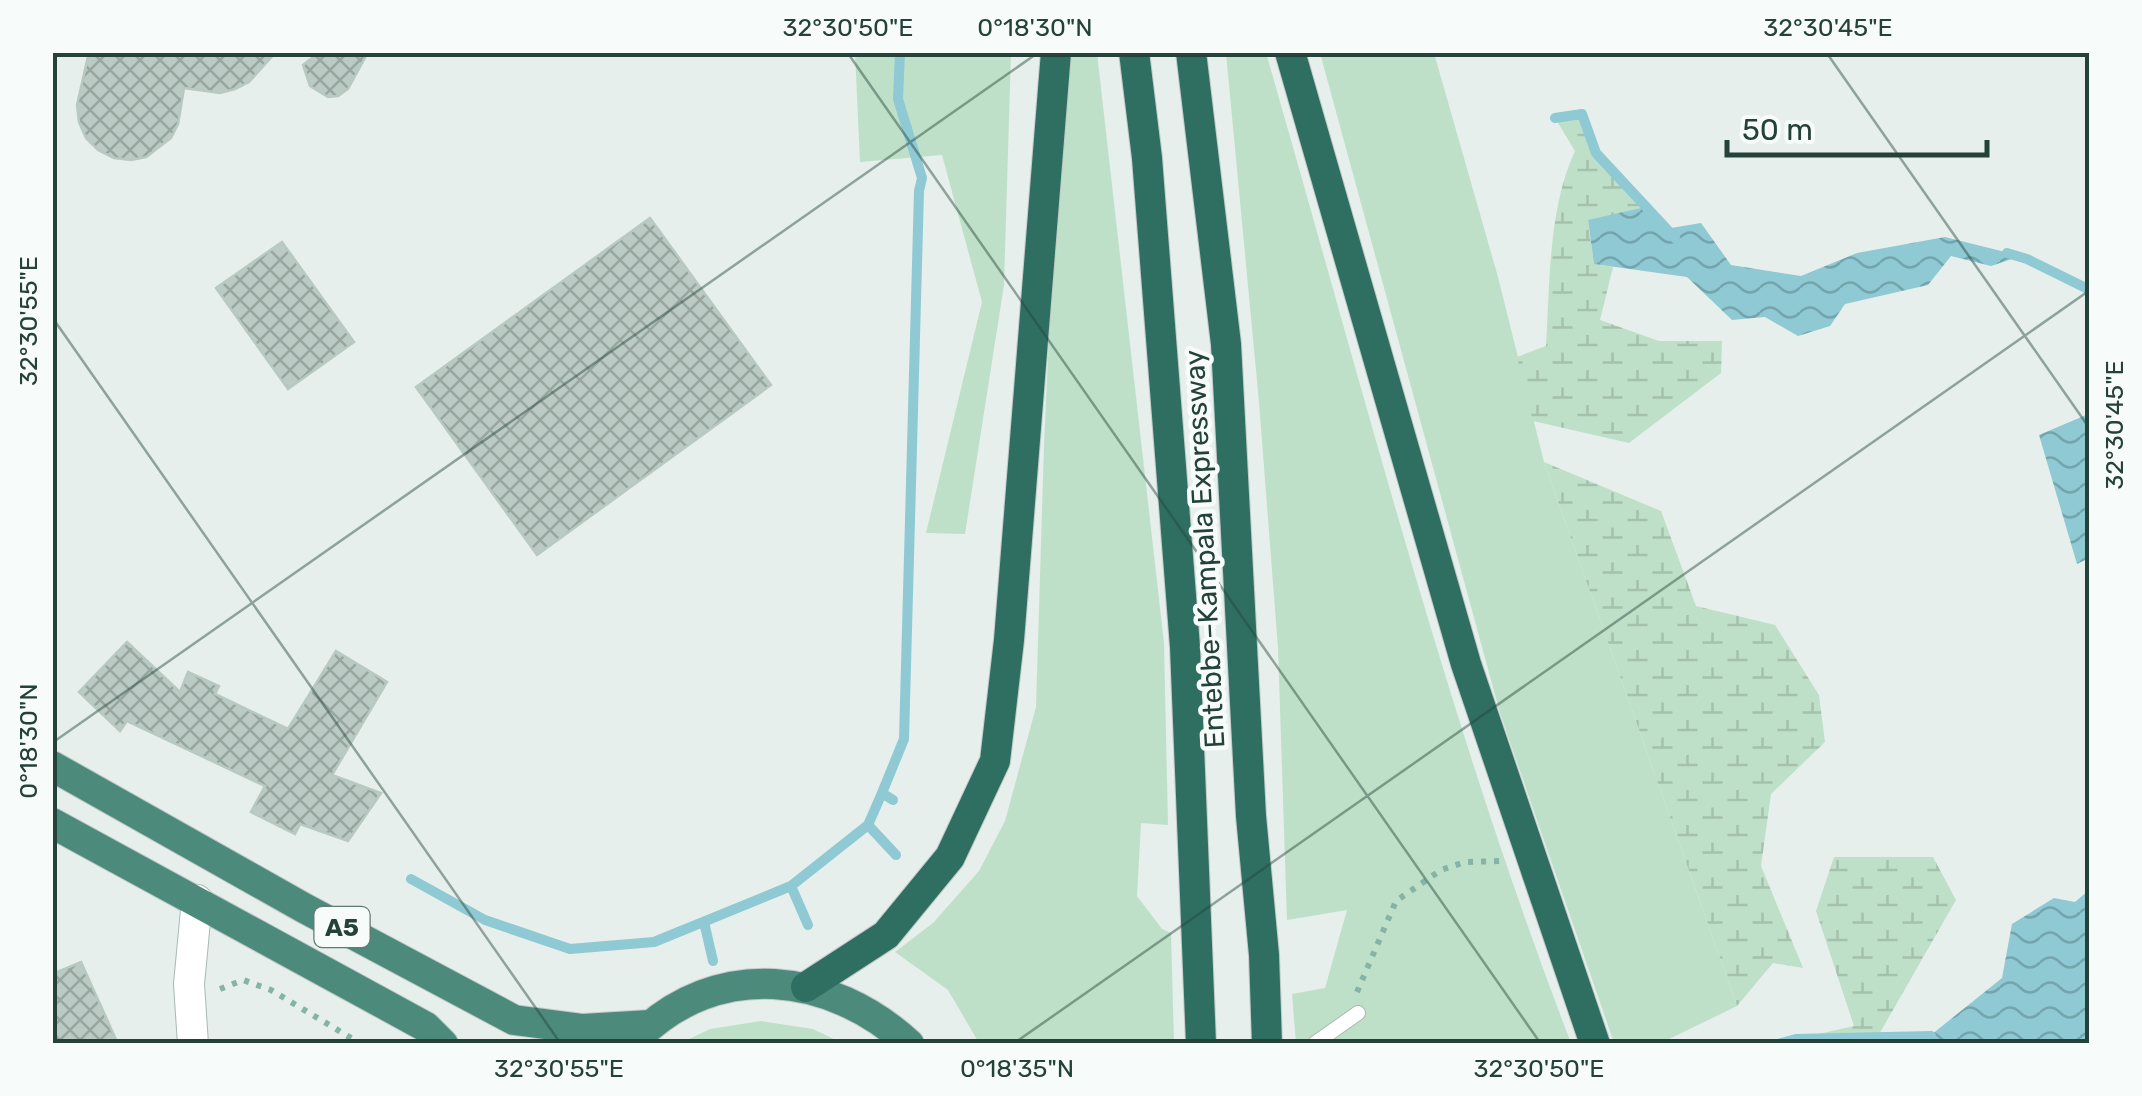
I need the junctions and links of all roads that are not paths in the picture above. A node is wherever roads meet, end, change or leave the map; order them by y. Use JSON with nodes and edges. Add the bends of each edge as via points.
{"nodes":[{"id":1,"x":1056,"y":52,"type":"edge"},
{"id":2,"x":1134,"y":52,"type":"edge"},
{"id":3,"x":1191,"y":52,"type":"edge"},
{"id":4,"x":1290,"y":52,"type":"edge"},
{"id":5,"x":52,"y":766,"type":"edge"},
{"id":6,"x":52,"y":824,"type":"edge"},
{"id":7,"x":197,"y":900,"type":"junction"},
{"id":8,"x":806,"y":986,"type":"junction"},
{"id":9,"x":1358,"y":1013,"type":"road end"},
{"id":10,"x":641,"y":1034,"type":"edge"},
{"id":11,"x":193,"y":1044,"type":"edge"},
{"id":12,"x":443,"y":1044,"type":"edge"},
{"id":13,"x":909,"y":1044,"type":"edge"},
{"id":14,"x":1201,"y":1044,"type":"edge"},
{"id":15,"x":1268,"y":1044,"type":"edge"},
{"id":16,"x":1314,"y":1044,"type":"edge"},
{"id":17,"x":1595,"y":1044,"type":"edge"}],
"edges":[{"from":1,"to":8,"type":"highway","via":[[994,761],[950,857],[886,935]]},
{"from":2,"to":14,"type":"highway","name":"Entebbe–Kampala Expressway","via":[[1185,647]]},
{"from":3,"to":15,"type":"highway","name":"Entebbe–Kampala Expressway","via":[[1226,344]]},
{"from":4,"to":17,"type":"highway","via":[[1466,664]]},
{"from":5,"to":10,"type":"highway","number":"A5","via":[[514,1020]]},
{"from":6,"to":7,"type":"highway","number":"A5"},
{"from":7,"to":11,"type":"street","via":[[189,984]]},
{"from":7,"to":12,"type":"highway","number":"A5","via":[[426,1026]]},
{"from":8,"to":10,"type":"highway","number":"A5","via":[[724,989],[685,1003]]},
{"from":8,"to":13,"type":"highway","number":"A5","via":[[848,1000]]},
{"from":9,"to":16,"type":"lane"}]}
